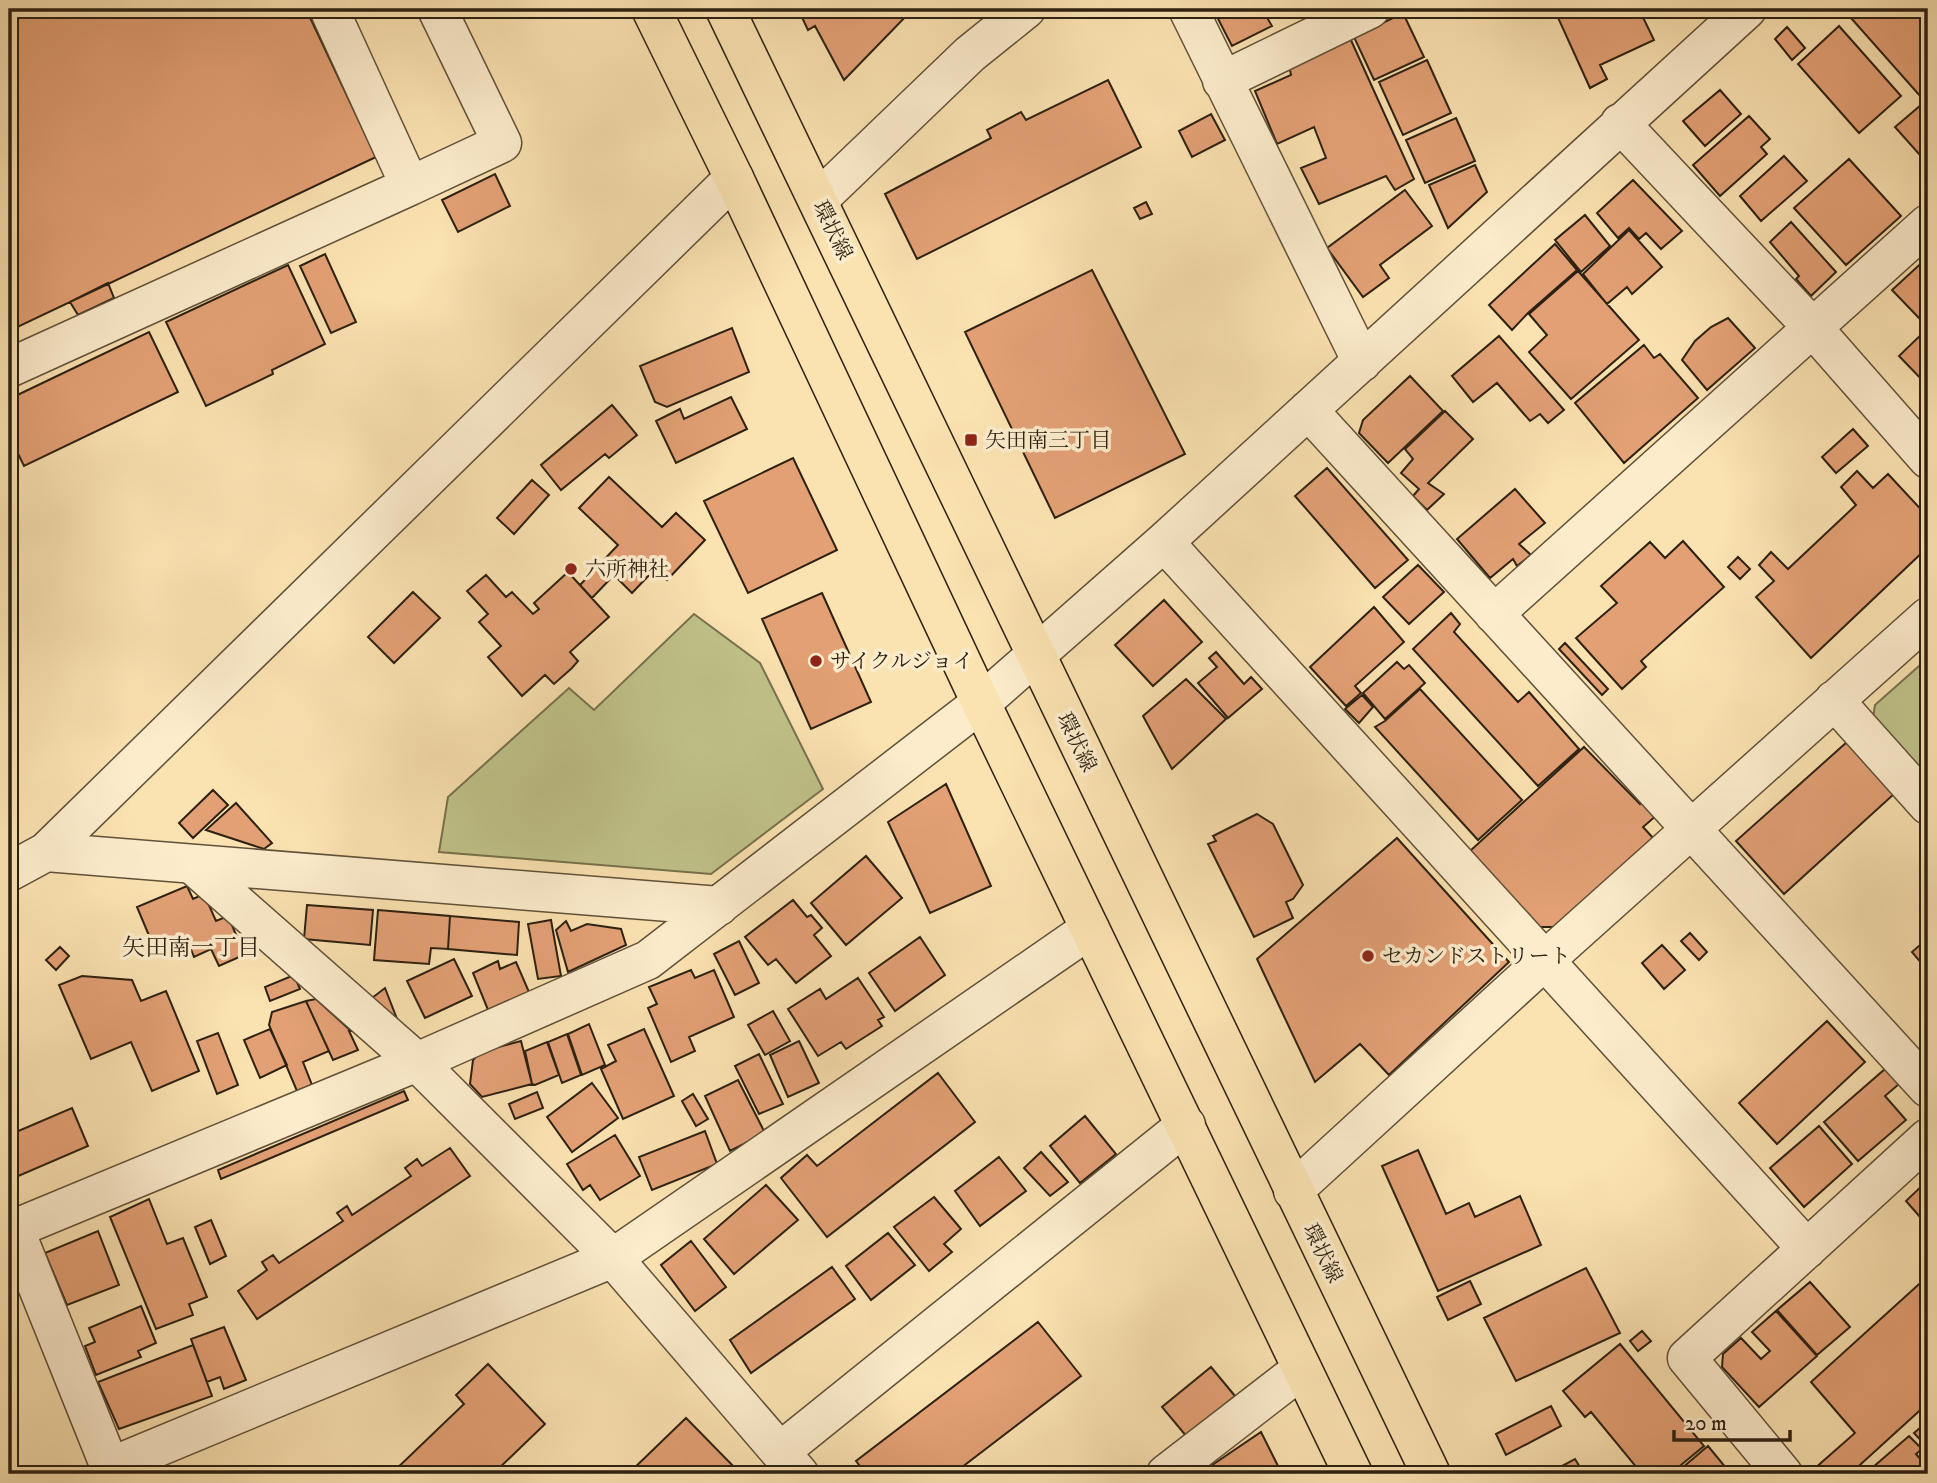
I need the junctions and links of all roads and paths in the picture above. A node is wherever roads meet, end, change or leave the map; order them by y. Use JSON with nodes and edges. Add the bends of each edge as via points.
{"nodes":[{"id":1,"x":329,"y":9,"type":"edge"},
{"id":2,"x":437,"y":9,"type":"edge"},
{"id":3,"x":651,"y":9,"type":"edge"},
{"id":4,"x":725,"y":9,"type":"edge"},
{"id":5,"x":1026,"y":9,"type":"edge"},
{"id":6,"x":1188,"y":9,"type":"edge"},
{"id":7,"x":1370,"y":9,"type":"edge"},
{"id":8,"x":1747,"y":9,"type":"edge"},
{"id":9,"x":1222,"y":81,"type":"junction"},
{"id":10,"x":1620,"y":123,"type":"junction"},
{"id":11,"x":734,"y":178,"type":"junction"},
{"id":12,"x":411,"y":186,"type":"junction"},
{"id":13,"x":818,"y":200,"type":"junction"},
{"id":14,"x":1928,"y":224,"type":"edge"},
{"id":15,"x":1812,"y":327,"type":"junction"},
{"id":16,"x":1362,"y":362,"type":"junction"},
{"id":17,"x":9,"y":368,"type":"edge"},
{"id":18,"x":1308,"y":410,"type":"junction"},
{"id":19,"x":1928,"y":459,"type":"edge"},
{"id":20,"x":1164,"y":542,"type":"junction"},
{"id":21,"x":1494,"y":614,"type":"junction"},
{"id":22,"x":1928,"y":617,"type":"edge"},
{"id":23,"x":1036,"y":655,"type":"junction"},
{"id":24,"x":1834,"y":700,"type":"junction"},
{"id":25,"x":981,"y":703,"type":"junction"},
{"id":26,"x":1928,"y":806,"type":"edge"},
{"id":27,"x":1691,"y":830,"type":"junction"},
{"id":28,"x":46,"y":852,"type":"junction"},
{"id":29,"x":192,"y":864,"type":"junction"},
{"id":30,"x":9,"y":872,"type":"edge"},
{"id":31,"x":719,"y":906,"type":"junction"},
{"id":32,"x":1090,"y":929,"type":"junction"},
{"id":33,"x":1544,"y":961,"type":"junction"},
{"id":34,"x":417,"y":1062,"type":"junction"},
{"id":35,"x":1928,"y":1088,"type":"edge"},
{"id":36,"x":1186,"y":1125,"type":"junction"},
{"id":37,"x":1928,"y":1138,"type":"edge"},
{"id":38,"x":1293,"y":1191,"type":"junction"},
{"id":39,"x":12,"y":1229,"type":"edge"},
{"id":40,"x":1807,"y":1249,"type":"junction"},
{"id":41,"x":613,"y":1258,"type":"junction"},
{"id":42,"x":1302,"y":1369,"type":"junction"},
{"id":43,"x":790,"y":1463,"type":"edge"},
{"id":44,"x":1166,"y":1474,"type":"edge"},
{"id":45,"x":1353,"y":1474,"type":"edge"},
{"id":46,"x":1431,"y":1474,"type":"edge"},
{"id":47,"x":1783,"y":1474,"type":"edge"}],
"edges":[{"from":1,"to":12,"type":"street"},
{"from":2,"to":12,"type":"street","via":[[502,143]]},
{"from":3,"to":11,"type":"main road"},
{"from":4,"to":13,"type":"main road","name":"環状線"},
{"from":5,"to":13,"type":"street","via":[[970,54]]},
{"from":6,"to":9,"type":"street"},
{"from":7,"to":9,"type":"street"},
{"from":8,"to":10,"type":"street"},
{"from":9,"to":16,"type":"street"},
{"from":10,"to":15,"type":"street"},
{"from":10,"to":16,"type":"street"},
{"from":11,"to":25,"type":"main road"},
{"from":11,"to":28,"type":"street"},
{"from":12,"to":17,"type":"street"},
{"from":13,"to":23,"type":"main road","name":"環状線"},
{"from":14,"to":15,"type":"street"},
{"from":15,"to":19,"type":"street"},
{"from":15,"to":21,"type":"street"},
{"from":16,"to":18,"type":"street"},
{"from":18,"to":20,"type":"street"},
{"from":18,"to":21,"type":"street"},
{"from":20,"to":23,"type":"street"},
{"from":20,"to":33,"type":"street"},
{"from":21,"to":27,"type":"street"},
{"from":22,"to":24,"type":"street"},
{"from":23,"to":25,"type":"street"},
{"from":23,"to":38,"type":"main road","name":"環状線"},
{"from":24,"to":26,"type":"street"},
{"from":24,"to":27,"type":"street"},
{"from":25,"to":31,"type":"street"},
{"from":25,"to":32,"type":"main road"},
{"from":27,"to":33,"type":"street"},
{"from":27,"to":35,"type":"street"},
{"from":28,"to":29,"type":"street"},
{"from":28,"to":30,"type":"street"},
{"from":29,"to":31,"type":"street"},
{"from":29,"to":34,"type":"street"},
{"from":31,"to":34,"type":"street","via":[[649,960]]},
{"from":32,"to":36,"type":"main road"},
{"from":32,"to":41,"type":"street"},
{"from":33,"to":38,"type":"street"},
{"from":33,"to":40,"type":"street"},
{"from":34,"to":39,"type":"street"},
{"from":34,"to":41,"type":"street"},
{"from":36,"to":42,"type":"main road"},
{"from":36,"to":43,"type":"street"},
{"from":37,"to":40,"type":"street"},
{"from":38,"to":46,"type":"main road","name":"環状線"},
{"from":39,"to":41,"type":"street","via":[[110,1467]]},
{"from":40,"to":47,"type":"street","via":[[1686,1358]]},
{"from":41,"to":43,"type":"street"},
{"from":42,"to":44,"type":"street"},
{"from":42,"to":45,"type":"main road"}]}
